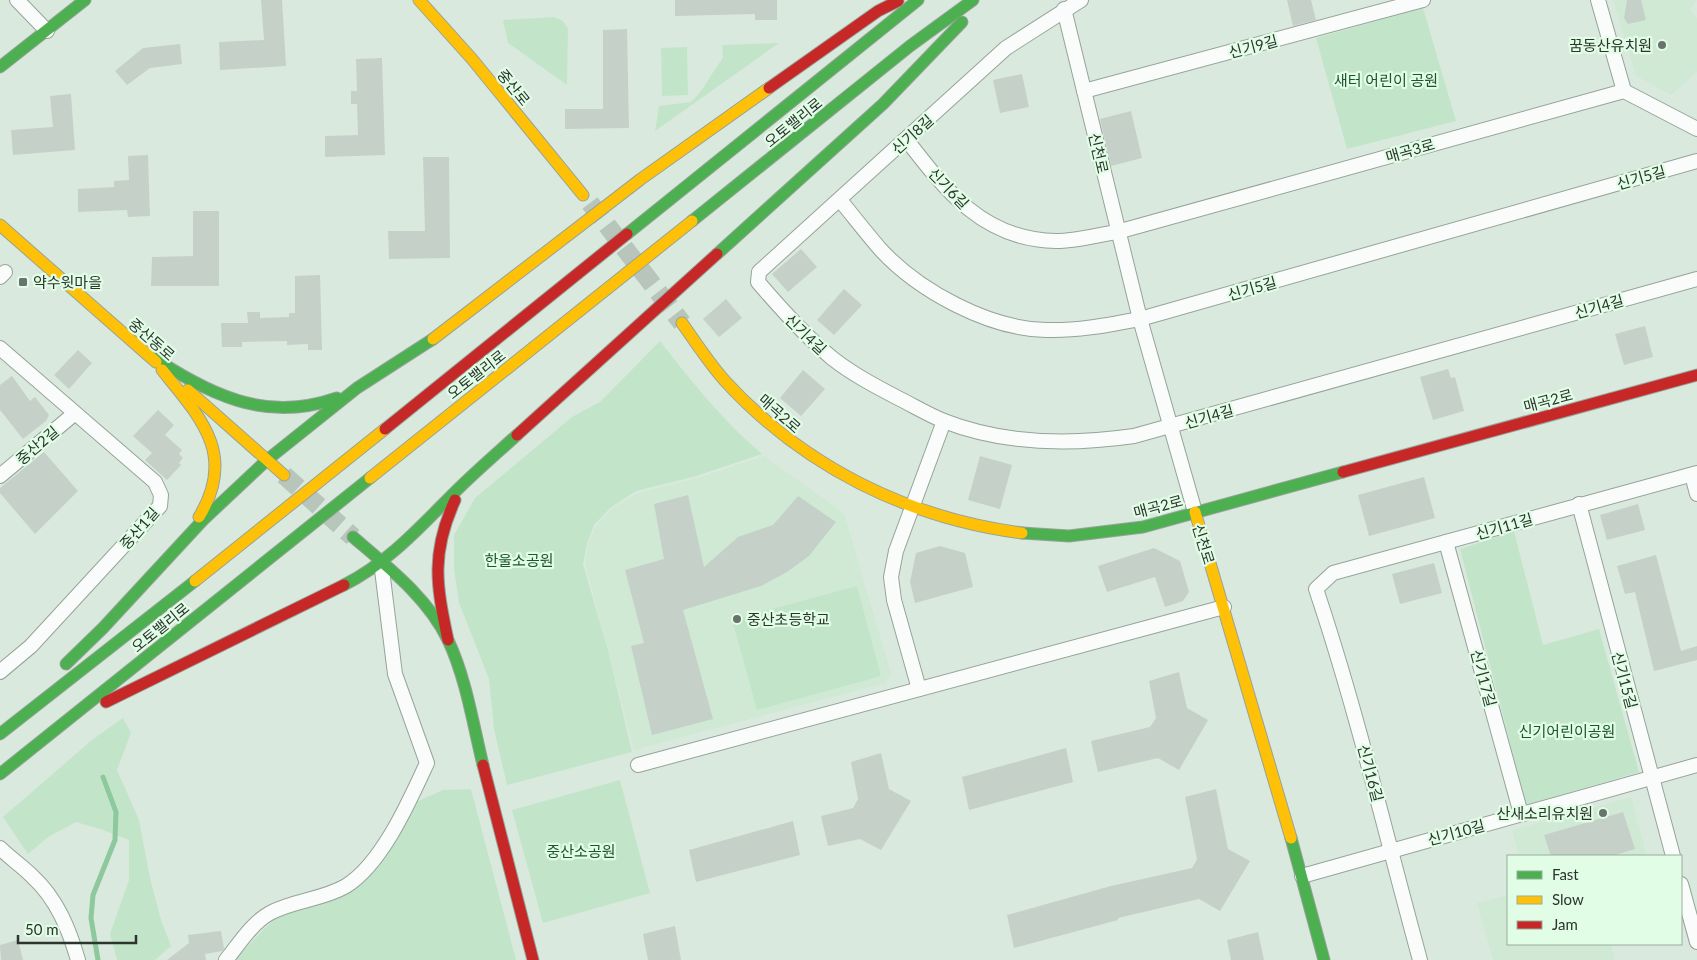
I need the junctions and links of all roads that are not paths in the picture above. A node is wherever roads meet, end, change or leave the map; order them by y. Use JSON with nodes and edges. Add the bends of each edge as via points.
{"nodes":[{"id":1,"x":17,"y":0,"type":"edge"},
{"id":2,"x":84,"y":0,"type":"edge"},
{"id":3,"x":419,"y":0,"type":"edge"},
{"id":4,"x":900,"y":0,"type":"edge"},
{"id":5,"x":918,"y":0,"type":"edge"},
{"id":6,"x":973,"y":0,"type":"edge"},
{"id":7,"x":981,"y":0,"type":"edge"},
{"id":8,"x":1081,"y":0,"type":"edge"},
{"id":9,"x":1423,"y":0,"type":"edge"},
{"id":10,"x":1598,"y":0,"type":"edge"},
{"id":11,"x":1064,"y":9,"type":"junction"},
{"id":12,"x":46,"y":30,"type":"junction"},
{"id":13,"x":0,"y":68,"type":"edge"},
{"id":14,"x":1084,"y":91,"type":"junction"},
{"id":15,"x":1624,"y":91,"type":"junction"},
{"id":16,"x":1697,"y":129,"type":"edge"},
{"id":17,"x":906,"y":139,"type":"junction"},
{"id":18,"x":1697,"y":161,"type":"edge"},
{"id":19,"x":583,"y":195,"type":"tunnel mouth"},
{"id":20,"x":840,"y":200,"type":"junction"},
{"id":21,"x":0,"y":225,"type":"edge"},
{"id":22,"x":1117,"y":232,"type":"junction"},
{"id":23,"x":1697,"y":279,"type":"edge"},
{"id":24,"x":758,"y":282,"type":"joint"},
{"id":25,"x":1140,"y":319,"type":"junction"},
{"id":26,"x":682,"y":323,"type":"tunnel mouth"},
{"id":27,"x":0,"y":348,"type":"edge"},
{"id":28,"x":146,"y":353,"type":"junction"},
{"id":29,"x":156,"y":362,"type":"junction"},
{"id":30,"x":1697,"y":375,"type":"edge"},
{"id":31,"x":357,"y":388,"type":"junction"},
{"id":32,"x":74,"y":414,"type":"junction"},
{"id":33,"x":944,"y":421,"type":"junction"},
{"id":34,"x":1169,"y":427,"type":"junction"},
{"id":35,"x":267,"y":460,"type":"junction"},
{"id":36,"x":1694,"y":474,"type":"edge"},
{"id":37,"x":284,"y":475,"type":"tunnel mouth"},
{"id":38,"x":0,"y":476,"type":"edge"},
{"id":39,"x":471,"y":476,"type":"junction"},
{"id":40,"x":1697,"y":494,"type":"edge"},
{"id":41,"x":1579,"y":504,"type":"junction"},
{"id":42,"x":913,"y":509,"type":"junction"},
{"id":43,"x":1195,"y":512,"type":"junction"},
{"id":44,"x":191,"y":533,"type":"junction"},
{"id":45,"x":354,"y":537,"type":"tunnel mouth"},
{"id":46,"x":1446,"y":542,"type":"junction"},
{"id":47,"x":381,"y":562,"type":"junction"},
{"id":48,"x":1316,"y":589,"type":"joint"},
{"id":49,"x":1224,"y":607,"type":"junction"},
{"id":50,"x":448,"y":640,"type":"junction"},
{"id":51,"x":0,"y":672,"type":"edge"},
{"id":52,"x":919,"y":689,"type":"junction"},
{"id":53,"x":63,"y":723,"type":"junction"},
{"id":54,"x":0,"y":727,"type":"edge"},
{"id":55,"x":0,"y":734,"type":"edge"},
{"id":56,"x":638,"y":764,"type":"dead end"},
{"id":57,"x":1697,"y":765,"type":"edge"},
{"id":58,"x":0,"y":774,"type":"edge"},
{"id":59,"x":1651,"y":778,"type":"junction"},
{"id":60,"x":1521,"y":814,"type":"junction"},
{"id":61,"x":0,"y":848,"type":"edge"},
{"id":62,"x":1390,"y":850,"type":"junction"},
{"id":63,"x":1673,"y":855,"type":"edge"},
{"id":64,"x":1302,"y":876,"type":"junction"},
{"id":65,"x":1682,"y":888,"type":"edge"},
{"id":66,"x":1697,"y":942,"type":"edge"},
{"id":67,"x":78,"y":960,"type":"edge"},
{"id":68,"x":226,"y":960,"type":"edge"},
{"id":69,"x":533,"y":960,"type":"edge"},
{"id":70,"x":1324,"y":960,"type":"edge"},
{"id":71,"x":1420,"y":960,"type":"edge"}],
"edges":[{"from":1,"to":12,"type":"street"},
{"from":2,"to":12,"type":"main road"},
{"from":3,"to":19,"type":"main road","name":"중산로","via":[[472,59]]},
{"from":4,"to":31,"type":"main road","via":[[878,11],[700,136],[426,344]]},
{"from":5,"to":55,"type":"main road","name":"오토밸리로","via":[[294,503]]},
{"from":6,"to":53,"type":"main road","name":"오토밸리로","via":[[910,46]]},
{"from":7,"to":39,"type":"main road","via":[[883,104]]},
{"from":8,"to":11,"type":"street","name":"신기8길"},
{"from":9,"to":14,"type":"street","name":"신기9길"},
{"from":10,"to":15,"type":"street"},
{"from":11,"to":14,"type":"street","name":"신천로"},
{"from":11,"to":17,"type":"street","name":"신기8길","via":[[1006,48]]},
{"from":12,"to":13,"type":"main road"},
{"from":14,"to":22,"type":"street","name":"신천로"},
{"from":15,"to":16,"type":"street"},
{"from":15,"to":22,"type":"street","name":"매곡3로"},
{"from":17,"to":20,"type":"street","name":"신기8길"},
{"from":17,"to":22,"type":"street","name":"신기6길","via":[[959,203],[1005,230],[1031,238],[1056,240]]},
{"from":18,"to":25,"type":"street","name":"신기5길"},
{"from":20,"to":24,"type":"street","name":"신기8길","via":[[759,272]]},
{"from":20,"to":25,"type":"street","name":"신기5길","via":[[889,257],[946,299],[978,315],[1044,330],[1090,329]]},
{"from":21,"to":28,"type":"main road","name":"중산동로"},
{"from":22,"to":25,"type":"street","name":"신천로"},
{"from":23,"to":34,"type":"street","name":"신기4길"},
{"from":24,"to":33,"type":"street","name":"신기4길","via":[[793,323],[832,359],[877,387]]},
{"from":25,"to":34,"type":"street","name":"신천로"},
{"from":26,"to":42,"type":"main road","name":"매곡2로","via":[[724,380],[781,435],[862,488]]},
{"from":27,"to":32,"type":"street","name":"중산1길"},
{"from":28,"to":29,"type":"main road","name":"중산동로"},
{"from":28,"to":31,"type":"main road","via":[[180,376],[214,392],[282,409],[315,406]]},
{"from":29,"to":35,"type":"main road","name":"중산동로"},
{"from":29,"to":44,"type":"main road","via":[[199,418],[217,459],[212,494]]},
{"from":30,"to":43,"type":"main road","name":"매곡2로"},
{"from":31,"to":35,"type":"main road"},
{"from":32,"to":38,"type":"street","name":"중산2길"},
{"from":32,"to":51,"type":"street","name":"중산1길","via":[[155,482],[161,495],[160,506],[31,646]]},
{"from":33,"to":34,"type":"street","name":"신기4길","via":[[1001,437],[1049,442],[1093,442]]},
{"from":33,"to":42,"type":"street"},
{"from":34,"to":43,"type":"street","name":"신천로"},
{"from":35,"to":37,"type":"main road","name":"중산동로"},
{"from":35,"to":44,"type":"main road"},
{"from":36,"to":40,"type":"street"},
{"from":36,"to":41,"type":"street","name":"신기11길"},
{"from":39,"to":47,"type":"main road"},
{"from":39,"to":50,"type":"main road","via":[[448,514],[441,531],[437,558],[436,584]]},
{"from":41,"to":46,"type":"street","name":"신기11길"},
{"from":41,"to":59,"type":"street","name":"신기15길"},
{"from":42,"to":43,"type":"main road","name":"매곡2로","via":[[990,528],[1046,536],[1097,534],[1143,527]]},
{"from":42,"to":52,"type":"street","via":[[896,552],[891,577],[894,600]]},
{"from":43,"to":49,"type":"main road","name":"신천로"},
{"from":44,"to":54,"type":"main road","via":[[104,628]]},
{"from":45,"to":47,"type":"main road"},
{"from":46,"to":48,"type":"street","name":"신기11길","via":[[1332,573]]},
{"from":46,"to":60,"type":"street","name":"신기17길"},
{"from":47,"to":50,"type":"main road","via":[[432,614]]},
{"from":47,"to":53,"type":"main road","via":[[366,574]]},
{"from":47,"to":68,"type":"street","via":[[394,674],[427,763],[402,817],[366,870],[347,885],[323,897],[270,913]]},
{"from":48,"to":62,"type":"street","name":"신기16길","via":[[1353,706]]},
{"from":49,"to":52,"type":"street"},
{"from":49,"to":64,"type":"main road","name":"신천로"},
{"from":50,"to":69,"type":"main road","via":[[461,677]]},
{"from":52,"to":56,"type":"street"},
{"from":53,"to":58,"type":"main road","name":"오토밸리로"},
{"from":57,"to":59,"type":"street","name":"신기10길"},
{"from":59,"to":60,"type":"street","name":"신기10길"},
{"from":59,"to":63,"type":"street","name":"신기15길"},
{"from":60,"to":62,"type":"street","name":"신기10길"},
{"from":61,"to":67,"type":"street","via":[[34,877],[46,892],[66,922]]},
{"from":62,"to":64,"type":"street","name":"신기10길"},
{"from":62,"to":71,"type":"street","name":"신기16길"},
{"from":64,"to":70,"type":"main road","name":"신천로"},
{"from":65,"to":66,"type":"street"}]}
